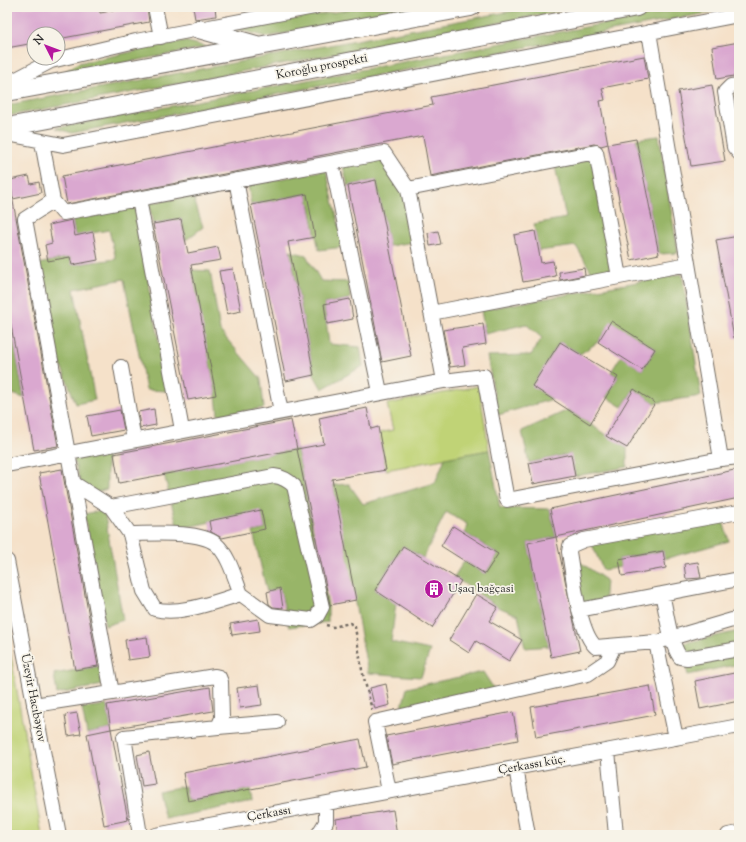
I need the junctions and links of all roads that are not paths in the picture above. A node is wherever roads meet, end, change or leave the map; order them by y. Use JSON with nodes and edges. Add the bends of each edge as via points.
{"nodes":[{"id":1,"x":155,"y":7,"type":"edge"},
{"id":2,"x":314,"y":7,"type":"edge"},
{"id":3,"x":471,"y":7,"type":"edge"},
{"id":4,"x":637,"y":7,"type":"edge"},
{"id":5,"x":739,"y":15,"type":"edge"},
{"id":6,"x":199,"y":29,"type":"junction"},
{"id":7,"x":648,"y":32,"type":"junction"},
{"id":8,"x":161,"y":37,"type":"junction"},
{"id":9,"x":260,"y":46,"type":"junction"},
{"id":10,"x":7,"y":84,"type":"edge"},
{"id":11,"x":739,"y":85,"type":"edge"},
{"id":12,"x":7,"y":92,"type":"edge"},
{"id":13,"x":7,"y":127,"type":"edge"},
{"id":14,"x":7,"y":134,"type":"edge"},
{"id":15,"x":42,"y":142,"type":"junction"},
{"id":16,"x":739,"y":153,"type":"edge"},
{"id":17,"x":332,"y":163,"type":"junction"},
{"id":18,"x":236,"y":180,"type":"junction"},
{"id":19,"x":408,"y":189,"type":"junction"},
{"id":20,"x":139,"y":199,"type":"junction"},
{"id":21,"x":53,"y":201,"type":"junction"},
{"id":22,"x":688,"y":264,"type":"junction"},
{"id":23,"x":620,"y":277,"type":"junction"},
{"id":24,"x":431,"y":313,"type":"junction"},
{"id":25,"x":121,"y":367,"type":"dead end"},
{"id":26,"x":444,"y":381,"type":"junction"},
{"id":27,"x":380,"y":392,"type":"junction"},
{"id":28,"x":281,"y":412,"type":"junction"},
{"id":29,"x":182,"y":430,"type":"junction"},
{"id":30,"x":134,"y":440,"type":"junction"},
{"id":31,"x":68,"y":454,"type":"junction"},
{"id":32,"x":739,"y":457,"type":"edge"},
{"id":33,"x":721,"y":459,"type":"junction"},
{"id":34,"x":7,"y":465,"type":"edge"},
{"id":35,"x":73,"y":483,"type":"junction"},
{"id":36,"x":111,"y":507,"type":"junction"},
{"id":37,"x":739,"y":512,"type":"edge"},
{"id":38,"x":130,"y":534,"type":"junction"},
{"id":39,"x":7,"y":560,"type":"edge"},
{"id":40,"x":739,"y":579,"type":"edge"},
{"id":41,"x":241,"y":594,"type":"junction"},
{"id":42,"x":662,"y":594,"type":"junction"},
{"id":43,"x":580,"y":610,"type":"junction"},
{"id":44,"x":739,"y":618,"type":"edge"},
{"id":45,"x":672,"y":638,"type":"junction"},
{"id":46,"x":656,"y":642,"type":"junction"},
{"id":47,"x":614,"y":646,"type":"junction"},
{"id":48,"x":739,"y":650,"type":"edge"},
{"id":49,"x":112,"y":693,"type":"junction"},
{"id":50,"x":34,"y":705,"type":"junction"},
{"id":51,"x":277,"y":722,"type":"dead end"},
{"id":52,"x":739,"y":726,"type":"edge"},
{"id":53,"x":218,"y":727,"type":"junction"},
{"id":54,"x":676,"y":738,"type":"junction"},
{"id":55,"x":608,"y":751,"type":"junction"},
{"id":56,"x":516,"y":768,"type":"junction"},
{"id":57,"x":389,"y":791,"type":"junction"},
{"id":58,"x":326,"y":804,"type":"junction"},
{"id":59,"x":739,"y":833,"type":"edge"},
{"id":60,"x":322,"y":834,"type":"edge"},
{"id":61,"x":59,"y":835,"type":"edge"},
{"id":62,"x":140,"y":835,"type":"edge"},
{"id":63,"x":156,"y":835,"type":"edge"},
{"id":64,"x":528,"y":835,"type":"edge"},
{"id":65,"x":616,"y":835,"type":"edge"},
{"id":66,"x":728,"y":835,"type":"edge"}],
"edges":[{"from":1,"to":8,"type":"street"},
{"from":2,"to":6,"type":"street"},
{"from":3,"to":9,"type":"main road"},
{"from":4,"to":13,"type":"main road","name":"Koroğlu prospekti"},
{"from":5,"to":7,"type":"street"},
{"from":6,"to":8,"type":"street"},
{"from":6,"to":9,"type":"main road"},
{"from":7,"to":15,"type":"street","via":[[63,145]]},
{"from":7,"to":22,"type":"street"},
{"from":8,"to":10,"type":"street","via":[[51,61]]},
{"from":9,"to":12,"type":"main road"},
{"from":11,"to":16,"type":"street","via":[[731,86],[725,92],[734,147]]},
{"from":14,"to":15,"type":"street"},
{"from":15,"to":21,"type":"street"},
{"from":17,"to":18,"type":"street"},
{"from":17,"to":19,"type":"street","via":[[384,153]]},
{"from":17,"to":27,"type":"street"},
{"from":18,"to":20,"type":"street"},
{"from":18,"to":28,"type":"street"},
{"from":19,"to":23,"type":"street","via":[[596,152]]},
{"from":19,"to":24,"type":"street"},
{"from":20,"to":21,"type":"street","via":[[63,213]]},
{"from":20,"to":29,"type":"street"},
{"from":21,"to":31,"type":"street","via":[[25,219]]},
{"from":22,"to":23,"type":"street"},
{"from":22,"to":33,"type":"street"},
{"from":23,"to":24,"type":"street"},
{"from":24,"to":26,"type":"street"},
{"from":25,"to":30,"type":"street"},
{"from":26,"to":27,"type":"street"},
{"from":26,"to":33,"type":"street","via":[[484,376],[507,500]]},
{"from":27,"to":28,"type":"street"},
{"from":28,"to":29,"type":"street"},
{"from":29,"to":30,"type":"street"},
{"from":30,"to":31,"type":"street"},
{"from":31,"to":34,"type":"street"},
{"from":31,"to":35,"type":"street"},
{"from":32,"to":33,"type":"street"},
{"from":35,"to":36,"type":"street"},
{"from":35,"to":49,"type":"street"},
{"from":36,"to":38,"type":"street"},
{"from":36,"to":41,"type":"street","via":[[274,476],[282,477],[294,486],[322,607],[311,620],[270,615]]},
{"from":37,"to":43,"type":"street","via":[[574,543],[570,546],[569,552]]},
{"from":38,"to":41,"type":"street","via":[[177,533],[209,540],[224,554]]},
{"from":38,"to":41,"type":"street","via":[[144,591],[155,609],[165,612],[186,609]]},
{"from":39,"to":50,"type":"street","name":"Üzeyir Hacıbəyov"},
{"from":40,"to":42,"type":"street"},
{"from":42,"to":43,"type":"street"},
{"from":42,"to":45,"type":"street"},
{"from":43,"to":47,"type":"street","via":[[591,643],[596,648]]},
{"from":44,"to":45,"type":"street"},
{"from":45,"to":46,"type":"street"},
{"from":45,"to":48,"type":"street","via":[[680,657]]},
{"from":46,"to":47,"type":"street"},
{"from":46,"to":54,"type":"street"},
{"from":47,"to":57,"type":"street","via":[[607,661],[588,674],[375,722]]},
{"from":49,"to":50,"type":"street"},
{"from":49,"to":53,"type":"street","via":[[219,677],[222,718]]},
{"from":50,"to":61,"type":"street","name":"Üzeyir Hacıbəyov"},
{"from":51,"to":53,"type":"street"},
{"from":52,"to":54,"type":"street","name":"Çerkassı küç."},
{"from":53,"to":62,"type":"street","via":[[124,737]]},
{"from":54,"to":55,"type":"street","name":"Çerkassı küç."},
{"from":55,"to":56,"type":"street","name":"Çerkassı küç."},
{"from":55,"to":65,"type":"street"},
{"from":56,"to":57,"type":"street","name":"Çerkassı küç."},
{"from":56,"to":64,"type":"street"},
{"from":57,"to":58,"type":"street","name":"Çerkassı küç."},
{"from":58,"to":60,"type":"street","via":[[326,822]]},
{"from":58,"to":63,"type":"street","name":"Çerkassı"},
{"from":59,"to":66,"type":"street"}]}
